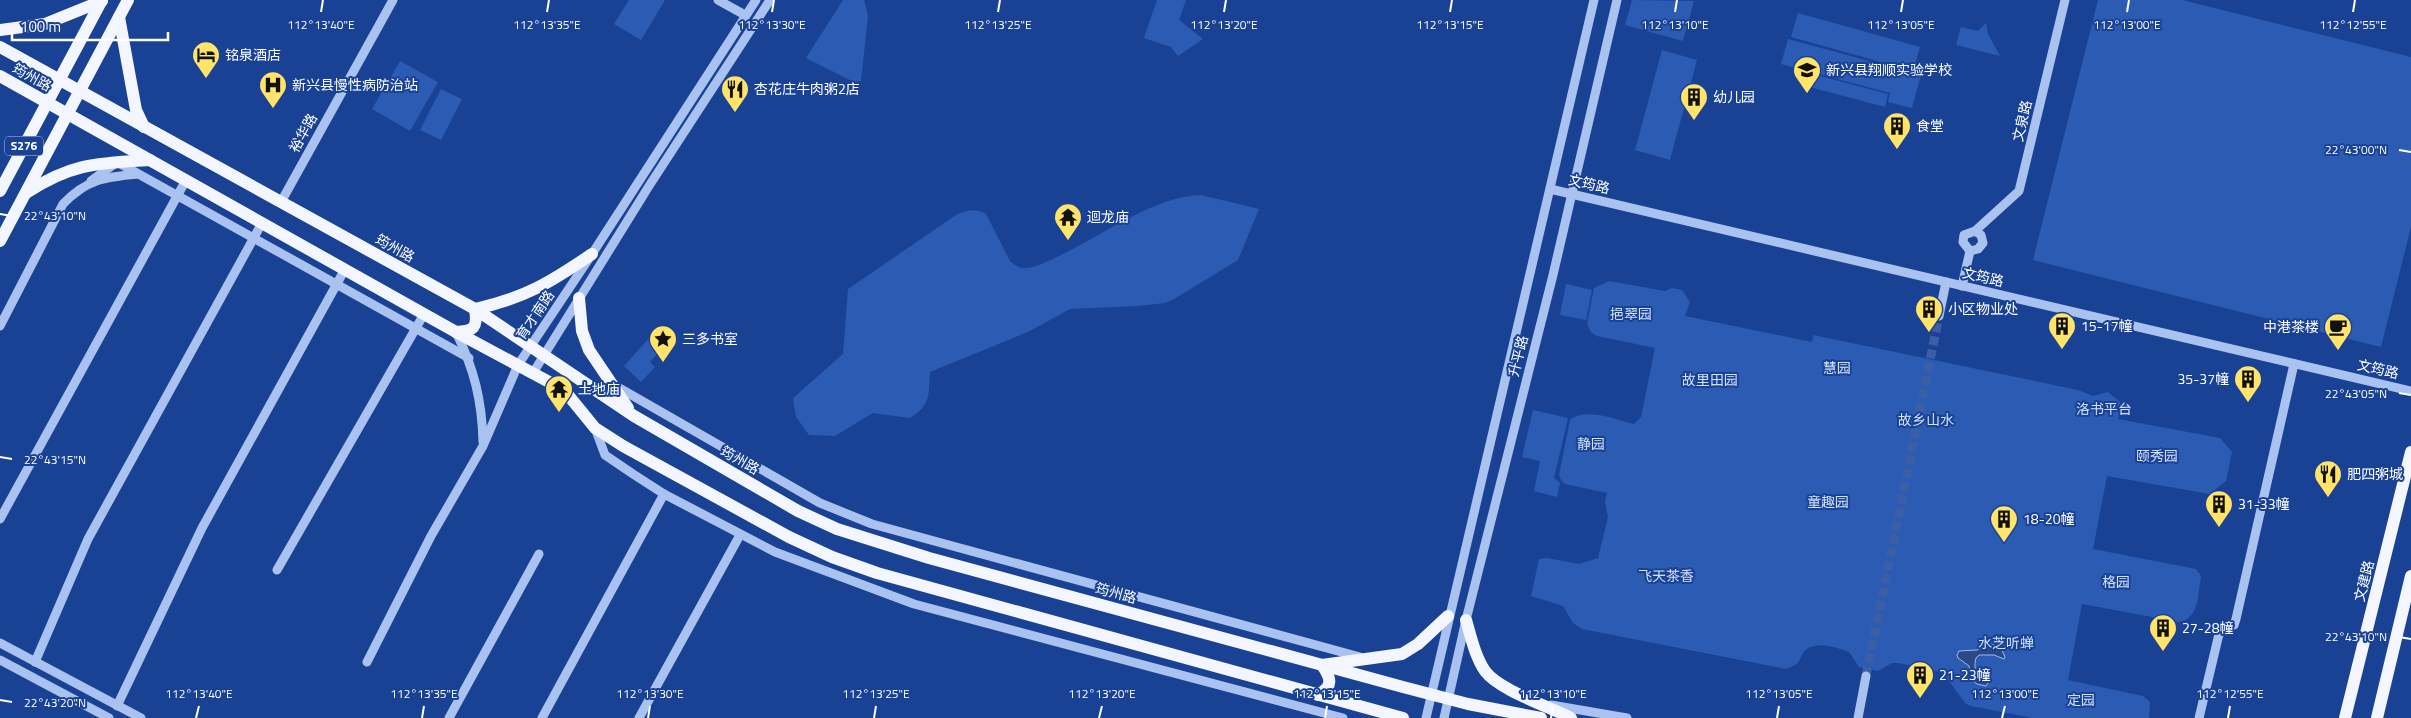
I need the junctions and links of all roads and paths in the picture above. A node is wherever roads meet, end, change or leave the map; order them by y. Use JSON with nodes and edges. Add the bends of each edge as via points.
{"nodes":[{"id":1,"x":102,"y":0,"type":"edge"},
{"id":2,"x":128,"y":0,"type":"edge"},
{"id":3,"x":393,"y":0,"type":"edge"},
{"id":4,"x":718,"y":0,"type":"edge"},
{"id":5,"x":756,"y":0,"type":"edge"},
{"id":6,"x":770,"y":0,"type":"edge"},
{"id":7,"x":1594,"y":0,"type":"edge"},
{"id":8,"x":1617,"y":0,"type":"edge"},
{"id":9,"x":2065,"y":0,"type":"edge"},
{"id":10,"x":746,"y":15,"type":"junction"},
{"id":11,"x":119,"y":17,"type":"junction"},
{"id":12,"x":0,"y":30,"type":"edge"},
{"id":13,"x":0,"y":47,"type":"edge"},
{"id":14,"x":0,"y":76,"type":"edge"},
{"id":15,"x":60,"y":80,"type":"junction"},
{"id":16,"x":79,"y":91,"type":"junction"},
{"id":17,"x":48,"y":103,"type":"junction"},
{"id":18,"x":67,"y":114,"type":"junction"},
{"id":19,"x":144,"y":127,"type":"junction"},
{"id":20,"x":150,"y":160,"type":"junction"},
{"id":21,"x":117,"y":162,"type":"junction"},
{"id":22,"x":138,"y":174,"type":"junction"},
{"id":23,"x":186,"y":180,"type":"junction"},
{"id":24,"x":92,"y":181,"type":"junction"},
{"id":25,"x":0,"y":187,"type":"edge"},
{"id":26,"x":1550,"y":189,"type":"junction"},
{"id":27,"x":1572,"y":194,"type":"junction"},
{"id":28,"x":24,"y":195,"type":"junction"},
{"id":29,"x":176,"y":195,"type":"junction"},
{"id":30,"x":281,"y":202,"type":"junction"},
{"id":31,"x":262,"y":223,"type":"junction"},
{"id":32,"x":1975,"y":231,"type":"junction"},
{"id":33,"x":254,"y":238,"type":"junction"},
{"id":34,"x":0,"y":241,"type":"edge"},
{"id":35,"x":1970,"y":250,"type":"junction"},
{"id":36,"x":592,"y":254,"type":"junction"},
{"id":37,"x":345,"y":269,"type":"junction"},
{"id":38,"x":1946,"y":282,"type":"junction"},
{"id":39,"x":336,"y":284,"type":"junction"},
{"id":40,"x":1962,"y":286,"type":"junction"},
{"id":41,"x":579,"y":298,"type":"junction"},
{"id":42,"x":475,"y":309,"type":"junction"},
{"id":43,"x":424,"y":314,"type":"junction"},
{"id":44,"x":1939,"y":316,"type":"tunnel mouth"},
{"id":45,"x":0,"y":326,"type":"edge"},
{"id":46,"x":416,"y":328,"type":"junction"},
{"id":47,"x":456,"y":332,"type":"junction"},
{"id":48,"x":530,"y":346,"type":"junction"},
{"id":49,"x":544,"y":355,"type":"junction"},
{"id":50,"x":469,"y":358,"type":"junction"},
{"id":51,"x":2294,"y":364,"type":"junction"},
{"id":52,"x":518,"y":365,"type":"junction"},
{"id":53,"x":533,"y":373,"type":"junction"},
{"id":54,"x":609,"y":382,"type":"junction"},
{"id":55,"x":2411,"y":391,"type":"edge"},
{"id":56,"x":634,"y":416,"type":"junction"},
{"id":57,"x":595,"y":428,"type":"junction"},
{"id":58,"x":483,"y":446,"type":"junction"},
{"id":59,"x":2411,"y":452,"type":"edge"},
{"id":60,"x":664,"y":494,"type":"junction"},
{"id":61,"x":0,"y":519,"type":"edge"},
{"id":62,"x":740,"y":535,"type":"junction"},
{"id":63,"x":539,"y":554,"type":"dead end"},
{"id":64,"x":277,"y":570,"type":"dead end"},
{"id":65,"x":2411,"y":576,"type":"edge"},
{"id":66,"x":1448,"y":616,"type":"junction"},
{"id":67,"x":1466,"y":620,"type":"junction"},
{"id":68,"x":0,"y":643,"type":"edge"},
{"id":69,"x":1363,"y":658,"type":"junction"},
{"id":70,"x":0,"y":660,"type":"edge"},
{"id":71,"x":35,"y":662,"type":"junction"},
{"id":72,"x":367,"y":662,"type":"dead end"},
{"id":73,"x":1322,"y":665,"type":"junction"},
{"id":74,"x":1866,"y":676,"type":"tunnel mouth"},
{"id":75,"x":1430,"y":694,"type":"junction"},
{"id":76,"x":1318,"y":695,"type":"junction"},
{"id":77,"x":1447,"y":698,"type":"junction"},
{"id":78,"x":1541,"y":703,"type":"junction"},
{"id":79,"x":117,"y":706,"type":"junction"},
{"id":80,"x":109,"y":718,"type":"edge"},
{"id":81,"x":140,"y":718,"type":"edge"},
{"id":82,"x":449,"y":718,"type":"edge"},
{"id":83,"x":542,"y":718,"type":"edge"},
{"id":84,"x":639,"y":718,"type":"edge"},
{"id":85,"x":1343,"y":718,"type":"edge"},
{"id":86,"x":1403,"y":718,"type":"edge"},
{"id":87,"x":1426,"y":718,"type":"edge"},
{"id":88,"x":1444,"y":718,"type":"edge"},
{"id":89,"x":1541,"y":718,"type":"edge"},
{"id":90,"x":1571,"y":718,"type":"edge"},
{"id":91,"x":1627,"y":718,"type":"edge"},
{"id":92,"x":1858,"y":718,"type":"edge"},
{"id":93,"x":2199,"y":718,"type":"edge"},
{"id":94,"x":2345,"y":718,"type":"edge"},
{"id":95,"x":2377,"y":718,"type":"edge"}],
"edges":[{"from":1,"to":12,"type":"main road","via":[[44,24]]},
{"from":1,"to":15,"type":"main road","number":"S276"},
{"from":2,"to":11,"type":"main road","number":"S276"},
{"from":3,"to":30,"type":"street","name":"裕华路"},
{"from":4,"to":10,"type":"street"},
{"from":5,"to":10,"type":"street","name":"育才南路"},
{"from":6,"to":41,"type":"street","name":"育才南路"},
{"from":7,"to":26,"type":"street","name":"升平路"},
{"from":8,"to":27,"type":"street","name":"升平路"},
{"from":9,"to":32,"type":"street","name":"文泉路","via":[[2019,191]]},
{"from":10,"to":36,"type":"street","name":"育才南路"},
{"from":11,"to":16,"type":"main road","number":"S276"},
{"from":11,"to":19,"type":"main road","via":[[136,110]]},
{"from":13,"to":15,"type":"main road","name":"筠州路"},
{"from":14,"to":17,"type":"main road","name":"筠州路"},
{"from":15,"to":16,"type":"main road","name":"筠州路"},
{"from":15,"to":17,"type":"main road","number":"S276"},
{"from":16,"to":18,"type":"main road","number":"S276"},
{"from":16,"to":19,"type":"main road","name":"筠州路"},
{"from":17,"to":18,"type":"main road","name":"筠州路"},
{"from":17,"to":25,"type":"main road","number":"S276"},
{"from":18,"to":20,"type":"main road","name":"筠州路"},
{"from":18,"to":28,"type":"main road","number":"S276"},
{"from":19,"to":30,"type":"main road","name":"筠州路"},
{"from":20,"to":21,"type":"main road"},
{"from":20,"to":23,"type":"main road","name":"筠州路"},
{"from":21,"to":22,"type":"street"},
{"from":21,"to":24,"type":"street"},
{"from":21,"to":28,"type":"main road","via":[[67,170],[48,178]]},
{"from":22,"to":24,"type":"street"},
{"from":22,"to":29,"type":"street"},
{"from":23,"to":29,"type":"street"},
{"from":23,"to":31,"type":"main road","name":"筠州路"},
{"from":24,"to":45,"type":"street","via":[[76,190],[63,204]]},
{"from":26,"to":27,"type":"street","name":"文筠路"},
{"from":26,"to":66,"type":"street","name":"升平路"},
{"from":27,"to":38,"type":"street","name":"文筠路"},
{"from":27,"to":67,"type":"street","name":"升平路"},
{"from":28,"to":34,"type":"main road","number":"S276"},
{"from":29,"to":33,"type":"street"},
{"from":29,"to":61,"type":"street"},
{"from":30,"to":42,"type":"main road","name":"筠州路"},
{"from":31,"to":33,"type":"street"},
{"from":31,"to":37,"type":"main road","name":"筠州路"},
{"from":32,"to":35,"type":"street","name":"文泉路","via":[[1967,232],[1963,238],[1964,246]]},
{"from":32,"to":35,"type":"street","name":"文泉路","via":[[1981,235],[1983,243],[1978,250]]},
{"from":33,"to":39,"type":"street"},
{"from":33,"to":71,"type":"street","via":[[88,539]]},
{"from":35,"to":40,"type":"street","name":"文泉路"},
{"from":36,"to":42,"type":"main road","via":[[548,284]]},
{"from":36,"to":48,"type":"street","name":"育才南路"},
{"from":37,"to":39,"type":"street"},
{"from":37,"to":43,"type":"main road","name":"筠州路"},
{"from":38,"to":40,"type":"street","name":"文筠路"},
{"from":38,"to":44,"type":"street"},
{"from":39,"to":46,"type":"street"},
{"from":39,"to":79,"type":"street","via":[[202,528]]},
{"from":40,"to":51,"type":"street","name":"文筠路"},
{"from":41,"to":49,"type":"street","name":"育才南路"},
{"from":41,"to":54,"type":"main road","via":[[582,331],[589,350]]},
{"from":42,"to":47,"type":"main road","via":[[475,326],[469,331]]},
{"from":42,"to":48,"type":"main road","name":"筠州路"},
{"from":43,"to":46,"type":"street"},
{"from":43,"to":47,"type":"main road","name":"筠州路"},
{"from":46,"to":50,"type":"street"},
{"from":46,"to":64,"type":"street"},
{"from":47,"to":50,"type":"street"},
{"from":47,"to":52,"type":"main road","name":"筠州路"},
{"from":48,"to":49,"type":"main road","name":"筠州路"},
{"from":48,"to":52,"type":"street","name":"育才南路"},
{"from":49,"to":53,"type":"street","name":"育才南路"},
{"from":49,"to":56,"type":"main road","name":"筠州路"},
{"from":50,"to":58,"type":"street","via":[[482,406]]},
{"from":51,"to":55,"type":"street","name":"文筠路"},
{"from":51,"to":93,"type":"street","via":[[2236,619],[2234,625],[2219,634]]},
{"from":52,"to":53,"type":"main road","name":"筠州路"},
{"from":52,"to":58,"type":"street","name":"育才南路"},
{"from":53,"to":57,"type":"main road","name":"筠州路","via":[[564,390]]},
{"from":54,"to":56,"type":"main road"},
{"from":54,"to":69,"type":"street","via":[[820,503],[872,524]]},
{"from":56,"to":73,"type":"main road","name":"筠州路","via":[[798,511],[837,529],[929,558]]},
{"from":57,"to":60,"type":"street","via":[[605,455]]},
{"from":57,"to":76,"type":"main road","name":"筠州路","via":[[693,485],[832,557],[876,573]]},
{"from":58,"to":72,"type":"street","name":"育才南路","via":[[431,536]]},
{"from":59,"to":94,"type":"main road","name":"文建路"},
{"from":60,"to":62,"type":"street"},
{"from":60,"to":83,"type":"street"},
{"from":62,"to":84,"type":"street"},
{"from":62,"to":85,"type":"street","via":[[775,552],[914,604]]},
{"from":63,"to":82,"type":"street"},
{"from":65,"to":95,"type":"main road"},
{"from":66,"to":69,"type":"main road","via":[[1402,654]]},
{"from":66,"to":75,"type":"street","name":"升平路"},
{"from":67,"to":77,"type":"street","name":"升平路"},
{"from":67,"to":78,"type":"main road","via":[[1477,657],[1486,672],[1498,684]]},
{"from":68,"to":71,"type":"street"},
{"from":69,"to":73,"type":"main road"},
{"from":70,"to":80,"type":"street"},
{"from":71,"to":79,"type":"street"},
{"from":73,"to":75,"type":"main road","name":"筠州路"},
{"from":73,"to":76,"type":"main road","via":[[1330,676],[1330,684]]},
{"from":74,"to":92,"type":"street"},
{"from":75,"to":77,"type":"main road","name":"筠州路"},
{"from":75,"to":87,"type":"street","name":"升平路"},
{"from":76,"to":86,"type":"main road","name":"筠州路"},
{"from":77,"to":88,"type":"street","name":"升平路"},
{"from":77,"to":89,"type":"main road","name":"筠州路"},
{"from":78,"to":90,"type":"main road"},
{"from":78,"to":91,"type":"street"},
{"from":79,"to":81,"type":"street"}]}
